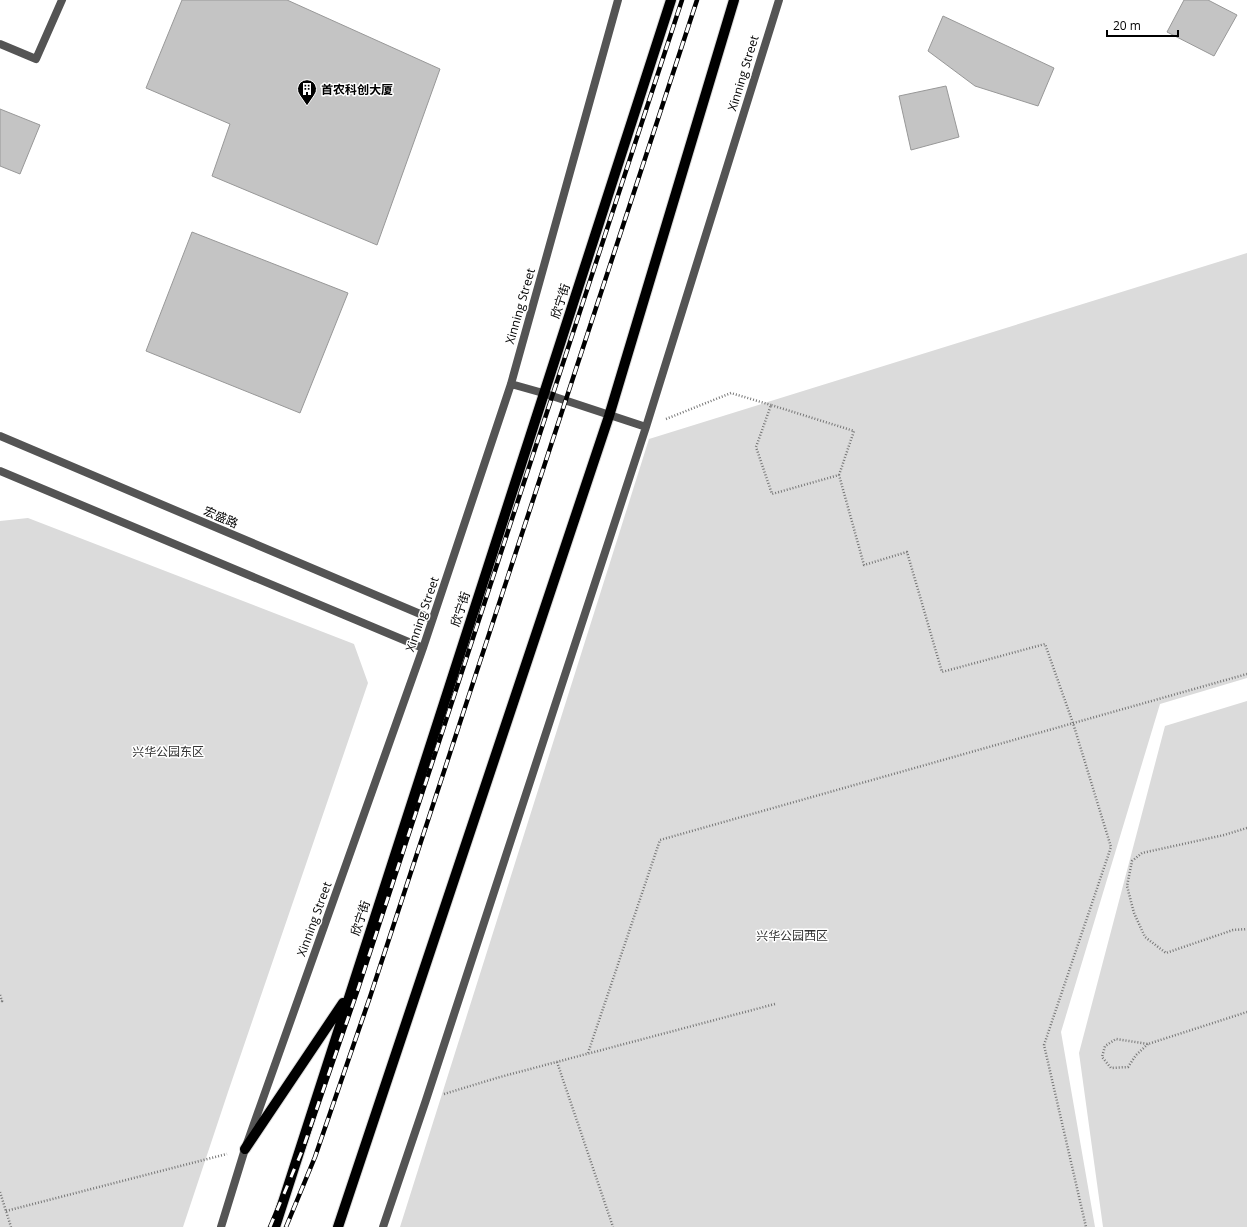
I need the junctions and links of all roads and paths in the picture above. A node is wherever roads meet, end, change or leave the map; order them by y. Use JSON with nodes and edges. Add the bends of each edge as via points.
{"nodes":[{"id":1,"x":62,"y":0,"type":"edge"},
{"id":2,"x":618,"y":0,"type":"edge"},
{"id":3,"x":671,"y":0,"type":"edge"},
{"id":4,"x":734,"y":0,"type":"edge"},
{"id":5,"x":779,"y":0,"type":"edge"},
{"id":6,"x":0,"y":44,"type":"edge"},
{"id":7,"x":511,"y":384,"type":"junction"},
{"id":8,"x":543,"y":393,"type":"junction"},
{"id":9,"x":771,"y":405,"type":"junction"},
{"id":10,"x":609,"y":416,"type":"junction"},
{"id":11,"x":646,"y":427,"type":"junction"},
{"id":12,"x":0,"y":436,"type":"edge"},
{"id":13,"x":0,"y":471,"type":"edge"},
{"id":14,"x":839,"y":475,"type":"junction"},
{"id":15,"x":432,"y":619,"type":"junction"},
{"id":16,"x":423,"y":648,"type":"junction"},
{"id":17,"x":1247,"y":674,"type":"edge"},
{"id":18,"x":1073,"y":723,"type":"junction"},
{"id":19,"x":1247,"y":828,"type":"edge"},
{"id":20,"x":1247,"y":929,"type":"edge"},
{"id":21,"x":350,"y":993,"type":"junction"},
{"id":22,"x":0,"y":995,"type":"edge"},
{"id":23,"x":0,"y":1001,"type":"edge"},
{"id":24,"x":776,"y":1004,"type":"dead end"},
{"id":25,"x":1247,"y":1012,"type":"edge"},
{"id":26,"x":1148,"y":1044,"type":"junction"},
{"id":27,"x":588,"y":1054,"type":"junction"},
{"id":28,"x":557,"y":1062,"type":"junction"},
{"id":29,"x":426,"y":1100,"type":"junction"},
{"id":30,"x":245,"y":1149,"type":"junction"},
{"id":31,"x":0,"y":1192,"type":"edge"},
{"id":32,"x":6,"y":1211,"type":"junction"},
{"id":33,"x":12,"y":1227,"type":"edge"},
{"id":34,"x":221,"y":1227,"type":"edge"},
{"id":35,"x":275,"y":1227,"type":"edge"},
{"id":36,"x":338,"y":1227,"type":"edge"},
{"id":37,"x":383,"y":1227,"type":"edge"},
{"id":38,"x":612,"y":1227,"type":"edge"},
{"id":39,"x":1086,"y":1227,"type":"edge"}],
"edges":[{"from":1,"to":6,"type":"street","via":[[36,59]]},
{"from":2,"to":7,"type":"street","name":"Xinning Street"},
{"from":3,"to":8,"type":"main road","name":"欣宁街"},
{"from":4,"to":10,"type":"main road"},
{"from":5,"to":11,"type":"street","name":"Xinning Street"},
{"from":7,"to":8,"type":"street"},
{"from":7,"to":15,"type":"street","name":"Xinning Street"},
{"from":8,"to":10,"type":"street"},
{"from":8,"to":21,"type":"main road","name":"欣宁街"},
{"from":9,"to":11,"type":"path","via":[[731,393]]},
{"from":9,"to":14,"type":"path","via":[[854,431]]},
{"from":9,"to":14,"type":"path","via":[[756,447],[772,494]]},
{"from":10,"to":11,"type":"street"},
{"from":10,"to":36,"type":"main road"},
{"from":11,"to":29,"type":"street","name":"Xinning Street"},
{"from":12,"to":15,"type":"street","name":"宏盛路"},
{"from":13,"to":16,"type":"street"},
{"from":14,"to":18,"type":"path","via":[[864,565],[907,552],[942,672],[1045,644]]},
{"from":15,"to":16,"type":"street","name":"Xinning Street"},
{"from":16,"to":30,"type":"street","name":"Xinning Street"},
{"from":17,"to":18,"type":"path"},
{"from":18,"to":27,"type":"path","via":[[660,840]]},
{"from":18,"to":39,"type":"path","via":[[1111,847],[1044,1045]]},
{"from":19,"to":20,"type":"path","via":[[1142,853],[1132,862],[1127,886],[1144,938],[1166,953],[1233,930]]},
{"from":21,"to":30,"type":"main road"},
{"from":21,"to":35,"type":"main road","name":"欣宁街"},
{"from":22,"to":23,"type":"path"},
{"from":24,"to":27,"type":"path"},
{"from":25,"to":26,"type":"path"},
{"from":26,"to":26,"type":"path","via":[[1116,1039],[1105,1046],[1102,1057],[1111,1068],[1128,1067]]},
{"from":27,"to":28,"type":"path"},
{"from":28,"to":29,"type":"path"},
{"from":28,"to":38,"type":"path"},
{"from":29,"to":37,"type":"street","name":"Xinning Street"},
{"from":30,"to":32,"type":"path"},
{"from":30,"to":34,"type":"street","name":"Xinning Street"},
{"from":31,"to":32,"type":"path"},
{"from":32,"to":33,"type":"path"}]}
